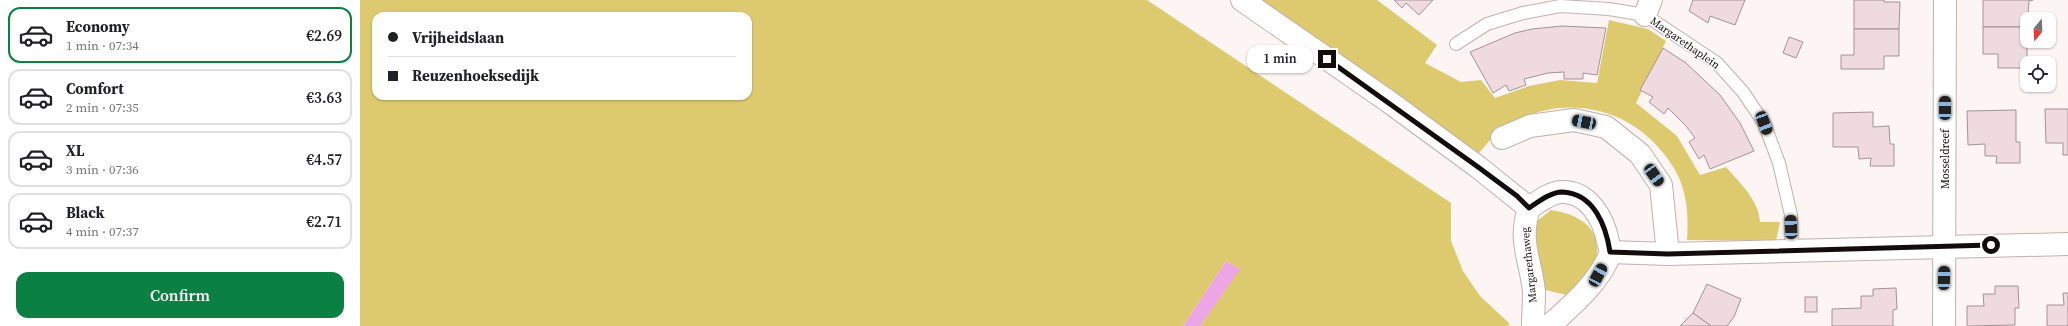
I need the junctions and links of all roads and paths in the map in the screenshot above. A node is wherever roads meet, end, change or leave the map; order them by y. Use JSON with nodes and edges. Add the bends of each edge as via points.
{"nodes":[{"id":1,"x":1242,"y":0,"type":"edge"},
{"id":2,"x":1946,"y":0,"type":"edge"},
{"id":3,"x":1648,"y":8,"type":"edge"},
{"id":4,"x":1456,"y":44,"type":"dead end"},
{"id":5,"x":1502,"y":138,"type":"dead end"},
{"id":6,"x":1529,"y":208,"type":"junction"},
{"id":7,"x":2068,"y":244,"type":"edge"},
{"id":8,"x":1944,"y":246,"type":"junction"},
{"id":9,"x":1792,"y":251,"type":"junction"},
{"id":10,"x":1610,"y":252,"type":"junction"},
{"id":11,"x":1668,"y":254,"type":"junction"},
{"id":12,"x":1533,"y":326,"type":"edge"},
{"id":13,"x":1549,"y":326,"type":"edge"},
{"id":14,"x":1944,"y":326,"type":"edge"}],
"edges":[{"from":1,"to":6,"type":"street","via":[[1394,106],[1517,196]]},
{"from":2,"to":8,"type":"street","name":"Mosseldreef"},
{"from":3,"to":4,"type":"lane","name":"Margarethaplein","via":[[1560,6],[1523,13],[1487,24]]},
{"from":3,"to":9,"type":"lane","name":"Margarethaplein","via":[[1717,63],[1743,92],[1764,123],[1779,163],[1791,215]]},
{"from":5,"to":11,"type":"street","via":[[1530,126],[1574,120],[1606,127],[1640,154],[1661,185]]},
{"from":6,"to":10,"type":"street","via":[[1544,198],[1562,192],[1582,197],[1600,215],[1607,233]]},
{"from":6,"to":12,"type":"street","name":"Margarethaweg","via":[[1524,222],[1525,248],[1534,291]]},
{"from":7,"to":8,"type":"street"},
{"from":8,"to":9,"type":"street"},
{"from":8,"to":14,"type":"street","name":"Mosseldreef"},
{"from":9,"to":11,"type":"street"},
{"from":10,"to":11,"type":"street"},
{"from":10,"to":13,"type":"street","via":[[1594,281],[1576,302]]}]}
